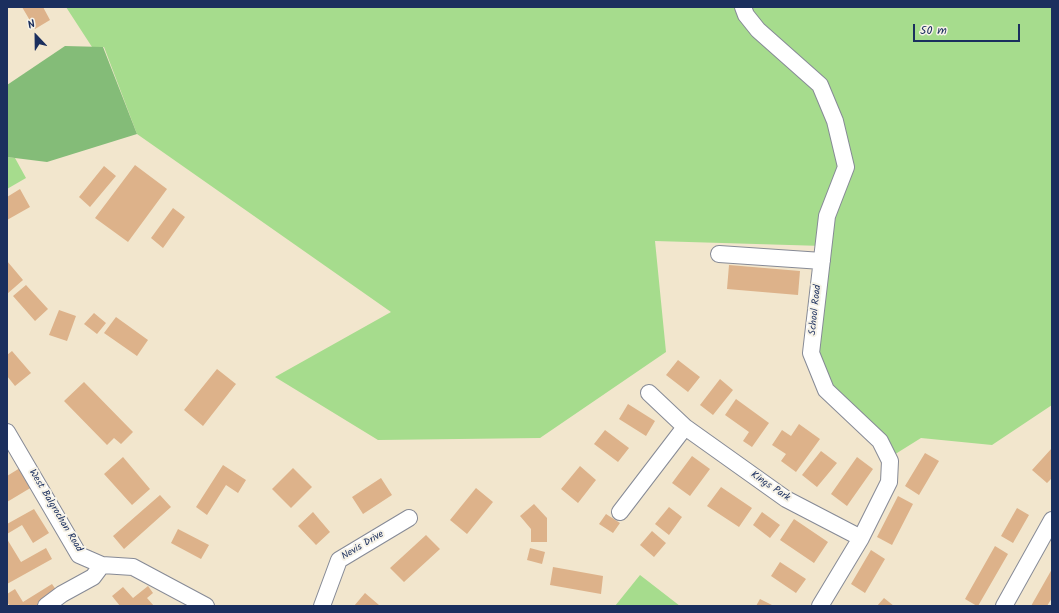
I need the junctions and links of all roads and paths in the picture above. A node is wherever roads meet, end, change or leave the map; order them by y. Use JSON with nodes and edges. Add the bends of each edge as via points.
{"nodes":[{"id":1,"x":743,"y":7,"type":"edge"},
{"id":2,"x":719,"y":254,"type":"dead end"},
{"id":3,"x":822,"y":261,"type":"junction"},
{"id":4,"x":649,"y":393,"type":"dead end"},
{"id":5,"x":685,"y":427,"type":"junction"},
{"id":6,"x":7,"y":432,"type":"edge"},
{"id":7,"x":620,"y":512,"type":"dead end"},
{"id":8,"x":409,"y":518,"type":"dead end"},
{"id":9,"x":1052,"y":520,"type":"edge"},
{"id":10,"x":861,"y":538,"type":"junction"},
{"id":11,"x":102,"y":565,"type":"junction"},
{"id":12,"x":827,"y":603,"type":"edge"},
{"id":13,"x":46,"y":606,"type":"edge"},
{"id":14,"x":206,"y":606,"type":"edge"},
{"id":15,"x":322,"y":606,"type":"edge"},
{"id":16,"x":1004,"y":606,"type":"edge"}],
"edges":[{"from":1,"to":3,"type":"street","name":"School Road","via":[[758,30],[820,85],[835,121],[846,167],[827,216]]},
{"from":2,"to":3,"type":"street"},
{"from":3,"to":10,"type":"street","name":"School Road","via":[[811,353],[826,390],[880,441],[890,461],[889,482]]},
{"from":4,"to":5,"type":"street","name":"Kings Park"},
{"from":5,"to":7,"type":"street"},
{"from":5,"to":10,"type":"street","name":"Kings Park","via":[[786,499]]},
{"from":6,"to":11,"type":"street","name":"West Balgrochan Road","via":[[79,555]]},
{"from":8,"to":15,"type":"street","name":"Nevis Drive","via":[[339,560]]},
{"from":9,"to":16,"type":"street"},
{"from":10,"to":12,"type":"street","name":"School Road"},
{"from":11,"to":13,"type":"street","via":[[92,576]]},
{"from":11,"to":14,"type":"street","name":"West Balgrochan Road","via":[[133,567]]}]}
